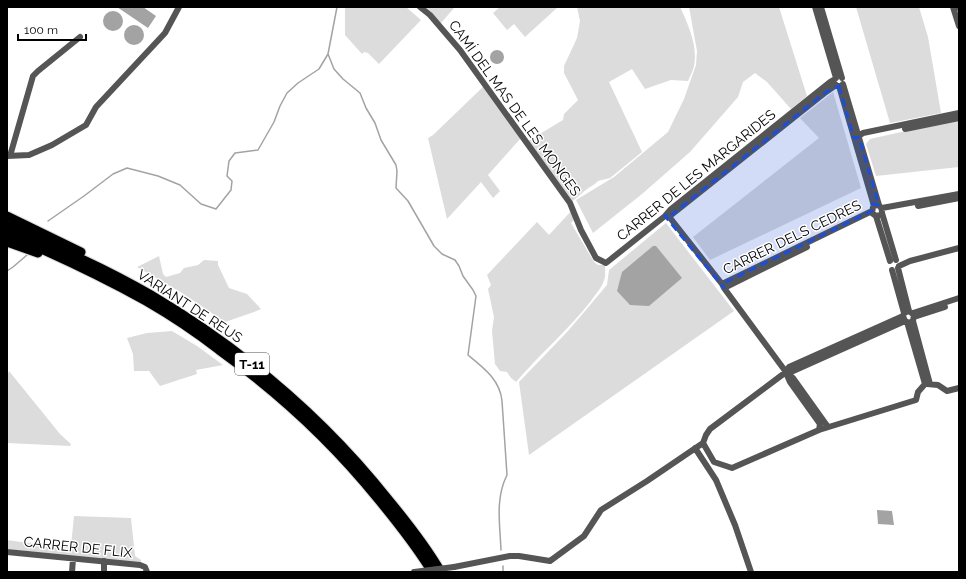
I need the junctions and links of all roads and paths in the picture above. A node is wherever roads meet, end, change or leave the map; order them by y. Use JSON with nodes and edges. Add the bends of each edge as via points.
{"nodes":[{"id":1,"x":179,"y":7,"type":"edge"},
{"id":2,"x":420,"y":7,"type":"edge"},
{"id":3,"x":815,"y":7,"type":"edge"},
{"id":4,"x":821,"y":7,"type":"edge"},
{"id":5,"x":953,"y":7,"type":"edge"},
{"id":6,"x":959,"y":26,"type":"edge"},
{"id":7,"x":80,"y":37,"type":"dead end"},
{"id":8,"x":838,"y":82,"type":"junction"},
{"id":9,"x":959,"y":113,"type":"edge"},
{"id":10,"x":959,"y":118,"type":"edge"},
{"id":11,"x":858,"y":139,"type":"junction"},
{"id":12,"x":8,"y":156,"type":"edge"},
{"id":13,"x":959,"y":194,"type":"edge"},
{"id":14,"x":959,"y":198,"type":"edge"},
{"id":15,"x":877,"y":211,"type":"junction"},
{"id":16,"x":667,"y":215,"type":"junction"},
{"id":17,"x":7,"y":216,"type":"edge"},
{"id":18,"x":7,"y":226,"type":"edge"},
{"id":19,"x":581,"y":230,"type":"joint"},
{"id":20,"x":7,"y":234,"type":"edge"},
{"id":21,"x":7,"y":242,"type":"edge"},
{"id":22,"x":959,"y":248,"type":"edge"},
{"id":23,"x":895,"y":264,"type":"junction"},
{"id":24,"x":723,"y":286,"type":"junction"},
{"id":25,"x":139,"y":288,"type":"junction"},
{"id":26,"x":959,"y":298,"type":"edge"},
{"id":27,"x":959,"y":303,"type":"edge"},
{"id":28,"x":908,"y":317,"type":"junction"},
{"id":29,"x":187,"y":326,"type":"junction"},
{"id":30,"x":786,"y":372,"type":"junction"},
{"id":31,"x":927,"y":384,"type":"junction"},
{"id":32,"x":959,"y":388,"type":"edge"},
{"id":33,"x":828,"y":427,"type":"junction"},
{"id":34,"x":819,"y":430,"type":"junction"},
{"id":35,"x":703,"y":443,"type":"junction"},
{"id":36,"x":695,"y":448,"type":"junction"},
{"id":37,"x":8,"y":552,"type":"edge"},
{"id":38,"x":73,"y":559,"type":"junction"},
{"id":39,"x":104,"y":561,"type":"junction"},
{"id":40,"x":146,"y":569,"type":"edge"},
{"id":41,"x":72,"y":572,"type":"edge"},
{"id":42,"x":104,"y":572,"type":"edge"},
{"id":43,"x":414,"y":572,"type":"edge"},
{"id":44,"x":432,"y":572,"type":"edge"},
{"id":45,"x":441,"y":572,"type":"edge"},
{"id":46,"x":751,"y":572,"type":"edge"}],
"edges":[{"from":1,"to":12,"type":"street","via":[[165,33],[96,107],[86,125],[29,155]]},
{"from":2,"to":19,"type":"street","name":"CAMÍ DEL MAS DE LES MONGES","via":[[460,50],[570,203]]},
{"from":3,"to":8,"type":"street"},
{"from":4,"to":8,"type":"street"},
{"from":5,"to":6,"type":"street"},
{"from":7,"to":12,"type":"street","via":[[32,76]]},
{"from":8,"to":11,"type":"street"},
{"from":8,"to":16,"type":"street","name":"CARRER DE LES MARGARIDES","via":[[830,82],[671,209]]},
{"from":9,"to":11,"type":"street","via":[[863,133]]},
{"from":10,"to":11,"type":"street"},
{"from":11,"to":15,"type":"street"},
{"from":13,"to":15,"type":"street","name":"CARRER DELS CEDRES"},
{"from":14,"to":15,"type":"street","name":"CARRER DELS CEDRES"},
{"from":15,"to":23,"type":"street"},
{"from":15,"to":24,"type":"street","name":"CARRER DELS CEDRES"},
{"from":16,"to":19,"type":"street","name":"CARRER DE LES MARGARIDES","via":[[606,263],[596,258]]},
{"from":16,"to":24,"type":"street","via":[[719,285]]},
{"from":17,"to":25,"type":"highway","via":[[109,266],[133,280]]},
{"from":18,"to":25,"type":"highway","name":"VARIANT DE REUS","number":"T-11"},
{"from":20,"to":29,"type":"highway","name":"VARIANT DE REUS","number":"T-11","via":[[104,279],[147,301]]},
{"from":21,"to":29,"type":"highway","via":[[48,257]]},
{"from":22,"to":23,"type":"street"},
{"from":23,"to":28,"type":"street"},
{"from":24,"to":30,"type":"street"},
{"from":25,"to":45,"type":"highway","name":"VARIANT DE REUS","number":"T-11","via":[[222,341],[294,399],[367,472]]},
{"from":26,"to":28,"type":"street"},
{"from":27,"to":28,"type":"street"},
{"from":28,"to":30,"type":"street","via":[[791,372]]},
{"from":28,"to":31,"type":"street"},
{"from":29,"to":44,"type":"highway","name":"VARIANT DE REUS","number":"T-11","via":[[254,375],[289,404],[329,443],[400,526]]},
{"from":30,"to":33,"type":"street"},
{"from":30,"to":34,"type":"street","via":[[790,382],[820,424]]},
{"from":30,"to":35,"type":"street","via":[[710,429]]},
{"from":31,"to":32,"type":"street","via":[[938,385],[947,391]]},
{"from":31,"to":33,"type":"street","via":[[918,392],[916,400]]},
{"from":33,"to":34,"type":"street"},
{"from":34,"to":35,"type":"street","via":[[732,468],[714,462]]},
{"from":35,"to":36,"type":"street"},
{"from":36,"to":43,"type":"street","bridge":true,"via":[[601,510],[584,536],[550,560],[510,556]]},
{"from":36,"to":46,"type":"street","via":[[716,480]]},
{"from":37,"to":38,"type":"street","name":"CARRER DE FLIX"},
{"from":38,"to":39,"type":"street","name":"CARRER DE FLIX"},
{"from":38,"to":41,"type":"street"},
{"from":39,"to":40,"type":"street","name":"CARRER DE FLIX","via":[[127,563]]},
{"from":39,"to":42,"type":"street"}]}
